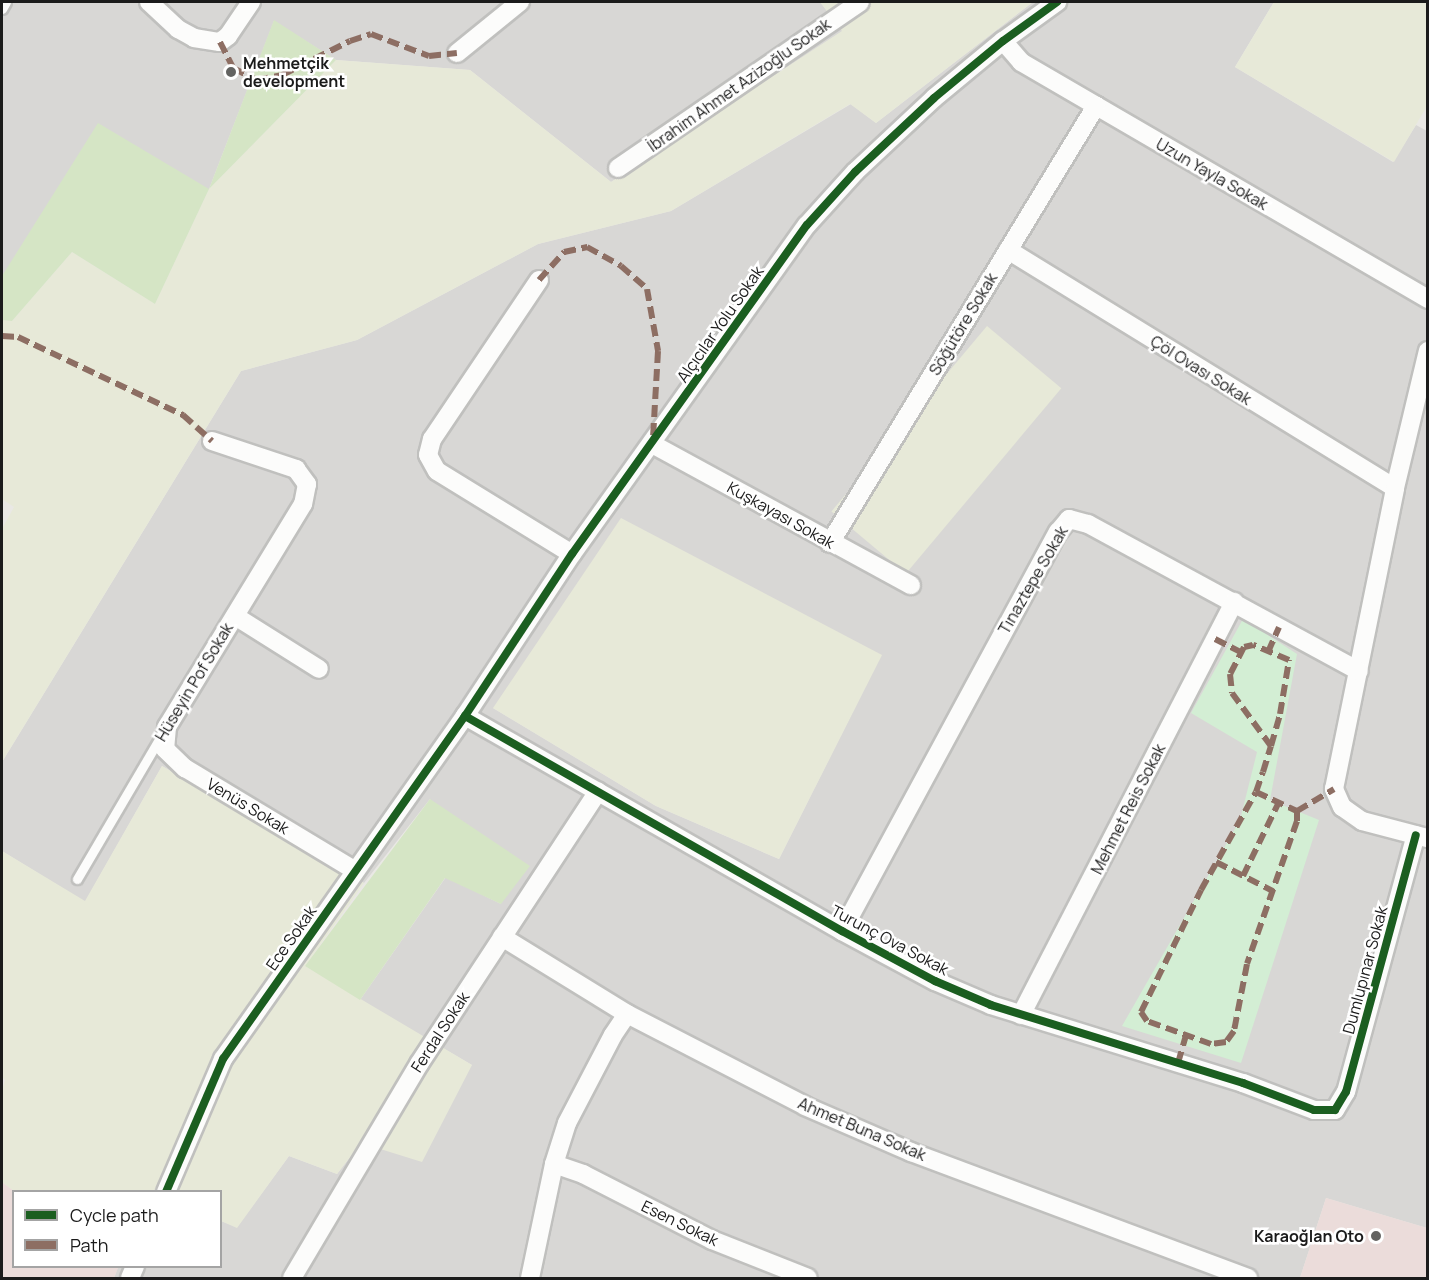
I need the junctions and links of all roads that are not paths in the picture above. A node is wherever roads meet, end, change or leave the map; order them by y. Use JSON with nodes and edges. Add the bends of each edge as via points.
{"nodes":[{"id":1,"x":6,"y":2,"type":"edge"},
{"id":2,"x":149,"y":2,"type":"edge"},
{"id":3,"x":251,"y":2,"type":"edge"},
{"id":4,"x":520,"y":2,"type":"edge"},
{"id":5,"x":860,"y":2,"type":"edge"},
{"id":6,"x":1057,"y":2,"type":"edge"},
{"id":7,"x":2,"y":9,"type":"edge"},
{"id":8,"x":1003,"y":41,"type":"junction"},
{"id":9,"x":457,"y":52,"type":"dead end"},
{"id":10,"x":1096,"y":106,"type":"junction"},
{"id":11,"x":618,"y":168,"type":"dead end"},
{"id":12,"x":1008,"y":250,"type":"junction"},
{"id":13,"x":539,"y":280,"type":"dead end"},
{"id":14,"x":1428,"y":299,"type":"edge"},
{"id":15,"x":1428,"y":351,"type":"edge"},
{"id":16,"x":212,"y":441,"type":"dead end"},
{"id":17,"x":652,"y":444,"type":"junction"},
{"id":18,"x":1395,"y":488,"type":"junction"},
{"id":19,"x":830,"y":543,"type":"junction"},
{"id":20,"x":572,"y":554,"type":"junction"},
{"id":21,"x":910,"y":585,"type":"dead end"},
{"id":22,"x":1234,"y":602,"type":"junction"},
{"id":23,"x":235,"y":616,"type":"junction"},
{"id":24,"x":319,"y":669,"type":"dead end"},
{"id":25,"x":1359,"y":671,"type":"junction"},
{"id":26,"x":465,"y":716,"type":"junction"},
{"id":27,"x":167,"y":726,"type":"junction"},
{"id":28,"x":598,"y":792,"type":"junction"},
{"id":29,"x":1422,"y":837,"type":"edge"},
{"id":30,"x":354,"y":870,"type":"junction"},
{"id":31,"x":77,"y":879,"type":"dead end"},
{"id":32,"x":842,"y":931,"type":"junction"},
{"id":33,"x":502,"y":937,"type":"junction"},
{"id":34,"x":627,"y":1014,"type":"junction"},
{"id":35,"x":1021,"y":1015,"type":"junction"},
{"id":36,"x":1335,"y":1110,"type":"joint"},
{"id":37,"x":554,"y":1164,"type":"junction"},
{"id":38,"x":166,"y":1190,"type":"edge"},
{"id":39,"x":292,"y":1278,"type":"edge"},
{"id":40,"x":530,"y":1278,"type":"edge"},
{"id":41,"x":808,"y":1278,"type":"edge"},
{"id":42,"x":1245,"y":1278,"type":"edge"}],
"edges":[{"from":1,"to":7,"type":"lane"},
{"from":2,"to":3,"type":"street","via":[[194,38],[220,42]]},
{"from":4,"to":9,"type":"street"},
{"from":5,"to":11,"type":"street","name":"İbrahim Ahmet Azizoğlu Sokak"},
{"from":6,"to":8,"type":"street","name":"Alçıcılar Yolu Sokak"},
{"from":8,"to":10,"type":"street","name":"Uzun Yayla Sokak","via":[[1021,62]]},
{"from":8,"to":17,"type":"street","name":"Alçıcılar Yolu Sokak","via":[[855,171],[807,225]]},
{"from":10,"to":12,"type":"street","name":"Söğütöre Sokak"},
{"from":10,"to":14,"type":"street","name":"Uzun Yayla Sokak"},
{"from":12,"to":18,"type":"street","name":"Çöl Ovası Sokak"},
{"from":12,"to":19,"type":"street","name":"Söğütöre Sokak"},
{"from":13,"to":20,"type":"street","via":[[432,439],[428,455],[437,471]]},
{"from":15,"to":18,"type":"street","name":"Dumlupınar Sokak"},
{"from":16,"to":23,"type":"street","name":"Hüseyin Pof Sokak","via":[[296,469],[307,484],[303,504]]},
{"from":17,"to":19,"type":"street","name":"Kuşkayası Sokak"},
{"from":17,"to":20,"type":"street","name":"Alçıcılar Yolu Sokak"},
{"from":18,"to":25,"type":"street","name":"Dumlupınar Sokak"},
{"from":19,"to":21,"type":"street","name":"Kuşkayası Sokak"},
{"from":20,"to":26,"type":"street","name":"Alçıcılar Yolu Sokak"},
{"from":22,"to":25,"type":"street","name":"Tınaztepe Sokak"},
{"from":22,"to":32,"type":"street","name":"Tınaztepe Sokak","via":[[1088,524],[1069,519],[1052,542]]},
{"from":22,"to":35,"type":"street","name":"Mehmet Reis Sokak"},
{"from":23,"to":24,"type":"street"},
{"from":23,"to":27,"type":"street","name":"Hüseyin Pof Sokak"},
{"from":25,"to":29,"type":"street","name":"Dumlupınar Sokak","via":[[1334,789],[1342,807],[1362,821]]},
{"from":26,"to":28,"type":"street","name":"Turunç Ova Sokak"},
{"from":26,"to":30,"type":"street","name":"Ece Sokak"},
{"from":27,"to":30,"type":"street","name":"Venüs Sokak","via":[[165,749],[185,768]]},
{"from":27,"to":31,"type":"lane","name":"Hüseyin Pof Sokak"},
{"from":28,"to":32,"type":"street","name":"Turunç Ova Sokak"},
{"from":28,"to":33,"type":"street","name":"Ferdal Sokak"},
{"from":29,"to":36,"type":"street","name":"Dumlupınar Sokak","via":[[1346,1092]]},
{"from":30,"to":38,"type":"street","name":"Ece Sokak","via":[[224,1059]]},
{"from":32,"to":35,"type":"street","name":"Turunç Ova Sokak","via":[[935,981]]},
{"from":33,"to":34,"type":"street","name":"Ahmet Buna Sokak"},
{"from":33,"to":39,"type":"street","name":"Ferdal Sokak","via":[[419,1064]]},
{"from":34,"to":37,"type":"street","via":[[567,1123]]},
{"from":34,"to":42,"type":"street","name":"Ahmet Buna Sokak","via":[[805,1106],[911,1152]]},
{"from":35,"to":36,"type":"street","name":"Turunç Ova Sokak","via":[[1243,1083],[1314,1110]]},
{"from":37,"to":40,"type":"street"},
{"from":37,"to":41,"type":"street","name":"Esen Sokak","via":[[583,1174],[712,1240]]}]}
